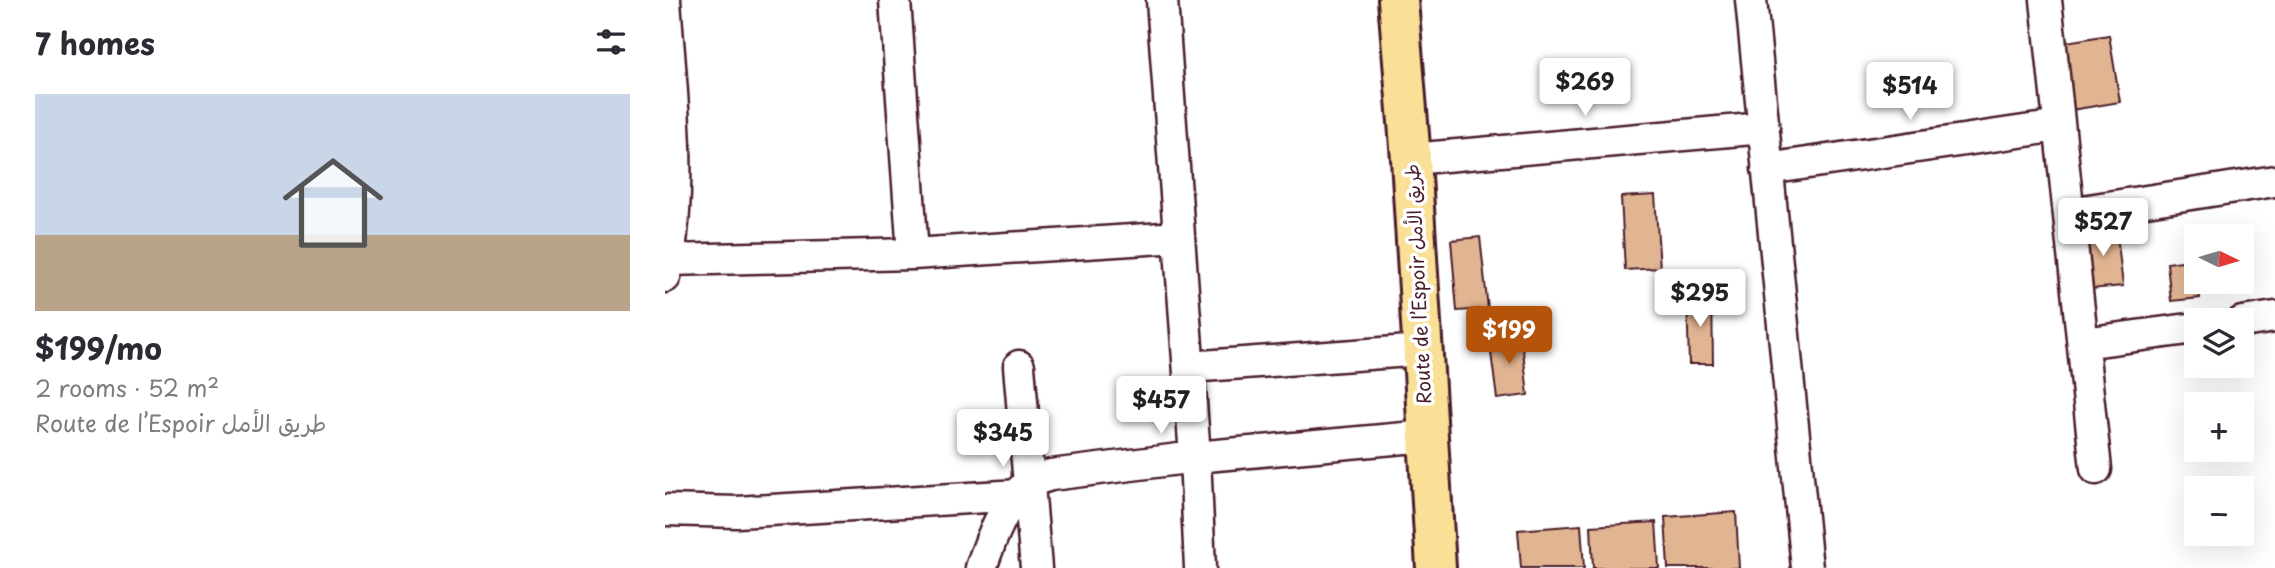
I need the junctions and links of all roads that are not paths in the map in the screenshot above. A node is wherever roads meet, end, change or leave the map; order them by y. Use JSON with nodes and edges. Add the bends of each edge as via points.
{"nodes":[{"id":1,"x":665,"y":0,"type":"edge"},
{"id":2,"x":895,"y":0,"type":"edge"},
{"id":3,"x":1162,"y":0,"type":"edge"},
{"id":4,"x":1398,"y":0,"type":"edge"},
{"id":5,"x":1751,"y":0,"type":"edge"},
{"id":6,"x":2046,"y":0,"type":"edge"},
{"id":7,"x":2059,"y":126,"type":"junction"},
{"id":8,"x":1764,"y":128,"type":"junction"},
{"id":9,"x":1411,"y":159,"type":"junction"},
{"id":10,"x":1767,"y":169,"type":"junction"},
{"id":11,"x":2275,"y":181,"type":"edge"},
{"id":12,"x":2069,"y":213,"type":"junction"},
{"id":13,"x":1179,"y":237,"type":"junction"},
{"id":14,"x":913,"y":254,"type":"junction"},
{"id":15,"x":667,"y":269,"type":"edge"},
{"id":16,"x":2275,"y":317,"type":"edge"},
{"id":17,"x":2254,"y":320,"type":"edge"},
{"id":18,"x":2184,"y":330,"type":"edge"},
{"id":19,"x":2083,"y":343,"type":"junction"},
{"id":20,"x":1423,"y":350,"type":"junction"},
{"id":21,"x":1019,"y":366,"type":"dead end"},
{"id":22,"x":1189,"y":367,"type":"junction"},
{"id":23,"x":1427,"y":436,"type":"junction"},
{"id":24,"x":1195,"y":457,"type":"junction"},
{"id":25,"x":2096,"y":469,"type":"dead end"},
{"id":26,"x":1024,"y":489,"type":"junction"},
{"id":27,"x":665,"y":510,"type":"edge"},
{"id":28,"x":981,"y":568,"type":"edge"},
{"id":29,"x":1037,"y":568,"type":"edge"},
{"id":30,"x":1201,"y":568,"type":"edge"},
{"id":31,"x":1436,"y":568,"type":"edge"},
{"id":32,"x":1807,"y":568,"type":"edge"}],
"edges":[{"from":1,"to":15,"type":"street","via":[[676,183]]},
{"from":2,"to":14,"type":"street"},
{"from":3,"to":13,"type":"street"},
{"from":4,"to":9,"type":"highway","name":"Route de l’Espoir طريق الأمل"},
{"from":5,"to":8,"type":"street"},
{"from":6,"to":7,"type":"street"},
{"from":7,"to":10,"type":"street"},
{"from":7,"to":12,"type":"street"},
{"from":8,"to":9,"type":"street"},
{"from":8,"to":10,"type":"street"},
{"from":9,"to":20,"type":"highway","name":"Route de l’Espoir طريق الأمل"},
{"from":10,"to":32,"type":"street"},
{"from":11,"to":12,"type":"street"},
{"from":12,"to":19,"type":"street"},
{"from":13,"to":14,"type":"street"},
{"from":13,"to":22,"type":"street"},
{"from":14,"to":15,"type":"street"},
{"from":16,"to":17,"type":"street"},
{"from":18,"to":19,"type":"street"},
{"from":19,"to":25,"type":"street"},
{"from":20,"to":22,"type":"street"},
{"from":20,"to":23,"type":"highway","name":"Route de l’Espoir طريق الأمل"},
{"from":21,"to":26,"type":"street"},
{"from":22,"to":24,"type":"street"},
{"from":23,"to":24,"type":"street"},
{"from":23,"to":31,"type":"highway","name":"Route de l’Espoir طريق الأمل"},
{"from":24,"to":26,"type":"street","via":[[1051,475]]},
{"from":24,"to":30,"type":"street"},
{"from":26,"to":27,"type":"street","via":[[737,512]]},
{"from":26,"to":28,"type":"street","via":[[1007,508]]},
{"from":26,"to":29,"type":"street"}]}
